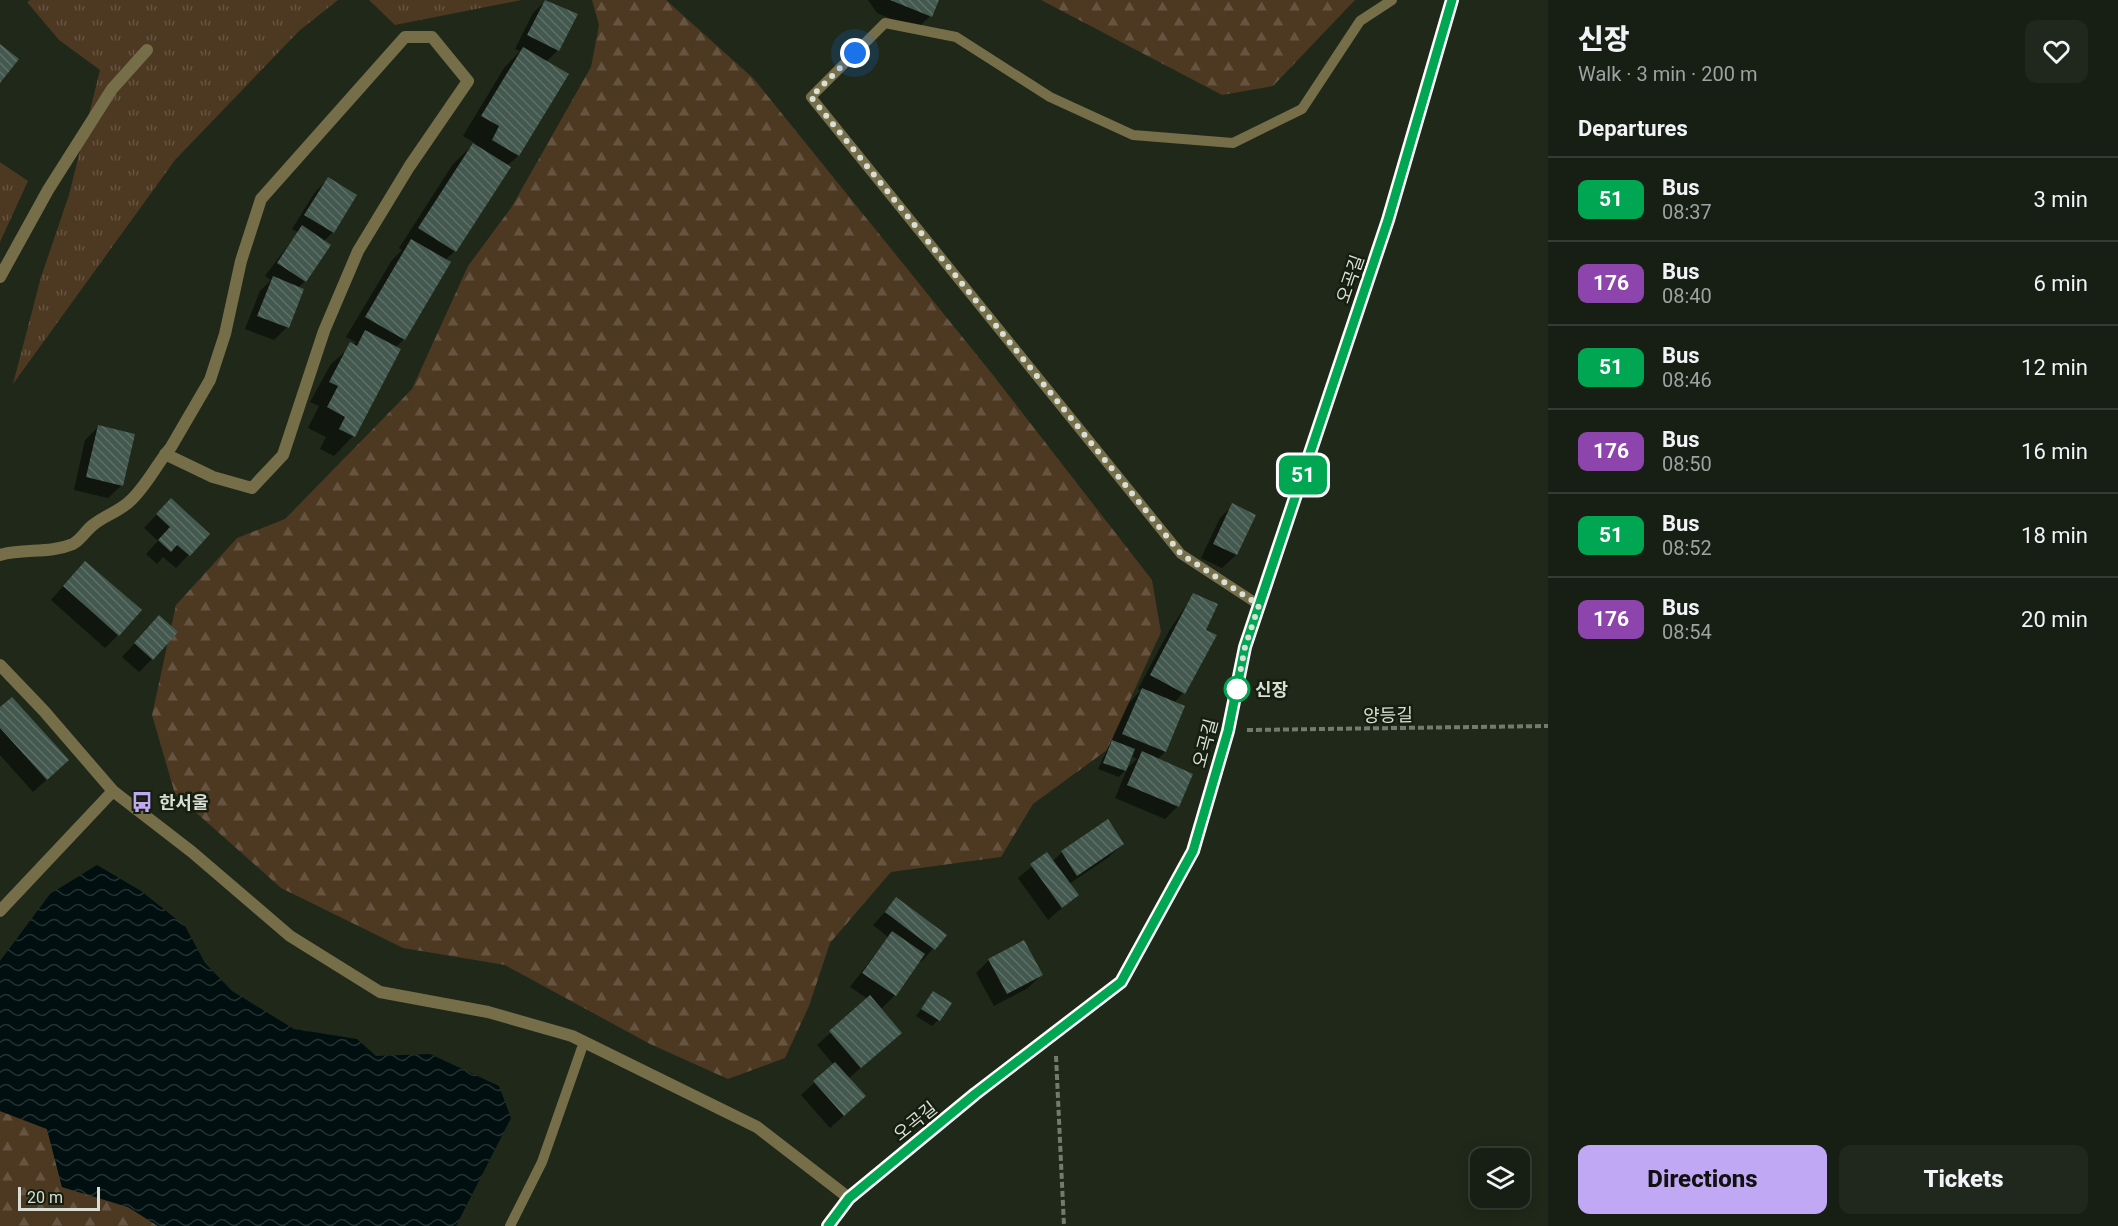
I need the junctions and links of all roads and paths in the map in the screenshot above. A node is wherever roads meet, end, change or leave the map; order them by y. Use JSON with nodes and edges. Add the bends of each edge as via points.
{"nodes":[{"id":1,"x":1392,"y":0,"type":"edge"},
{"id":2,"x":1452,"y":0,"type":"edge"},
{"id":3,"x":147,"y":50,"type":"dead end"},
{"id":4,"x":0,"y":277,"type":"edge"},
{"id":5,"x":165,"y":454,"type":"junction"},
{"id":6,"x":0,"y":555,"type":"edge"},
{"id":7,"x":1259,"y":605,"type":"junction"},
{"id":8,"x":0,"y":665,"type":"edge"},
{"id":9,"x":1548,"y":726,"type":"edge"},
{"id":10,"x":1228,"y":731,"type":"junction"},
{"id":11,"x":112,"y":791,"type":"junction"},
{"id":12,"x":0,"y":911,"type":"edge"},
{"id":13,"x":1055,"y":1035,"type":"junction"},
{"id":14,"x":584,"y":1042,"type":"junction"},
{"id":15,"x":849,"y":1198,"type":"junction"},
{"id":16,"x":510,"y":1226,"type":"edge"},
{"id":17,"x":828,"y":1226,"type":"edge"},
{"id":18,"x":1064,"y":1226,"type":"edge"}],
"edges":[{"from":1,"to":7,"type":"lane","via":[[1360,21],[1302,109],[1233,143],[1133,135],[1050,97],[956,37],[885,23],[811,97],[1181,554]]},
{"from":2,"to":7,"type":"street","name":"오곡길","via":[[1388,220]]},
{"from":3,"to":4,"type":"street","via":[[112,89],[48,190]]},
{"from":5,"to":5,"type":"street","via":[[210,380],[261,199],[405,37],[432,37],[468,81],[358,250],[324,331],[283,455],[252,488],[213,477]]},
{"from":5,"to":6,"type":"street","via":[[128,503],[93,525],[75,543],[47,551],[18,550]]},
{"from":7,"to":10,"type":"street","name":"오곡길","via":[[1245,647]]},
{"from":8,"to":11,"type":"street"},
{"from":9,"to":10,"type":"path","name":"양등길"},
{"from":10,"to":13,"type":"street","name":"오곡길","via":[[1193,851],[1132,963],[1121,982]]},
{"from":11,"to":12,"type":"street"},
{"from":11,"to":14,"type":"street","via":[[192,852],[290,936],[380,992],[488,1012]]},
{"from":13,"to":15,"type":"street","name":"오곡길","via":[[975,1094]]},
{"from":13,"to":18,"type":"path"},
{"from":14,"to":15,"type":"street","via":[[757,1127]]},
{"from":14,"to":16,"type":"lane","via":[[542,1161]]},
{"from":15,"to":17,"type":"street","name":"오곡길"}]}
